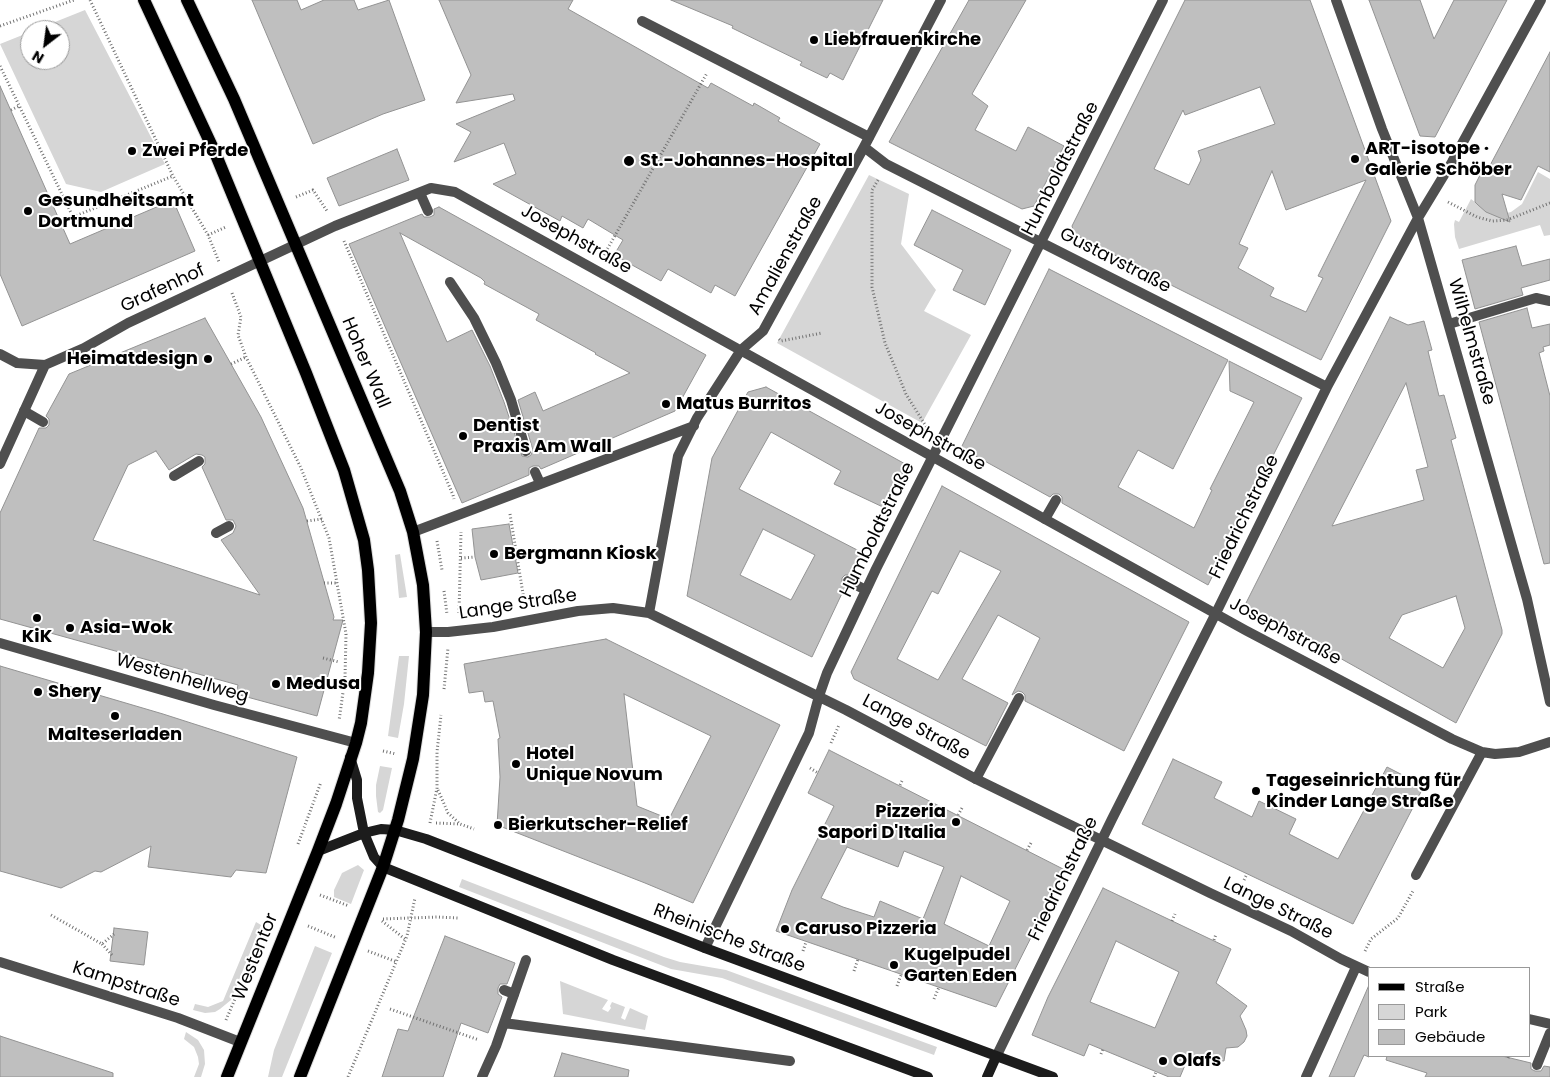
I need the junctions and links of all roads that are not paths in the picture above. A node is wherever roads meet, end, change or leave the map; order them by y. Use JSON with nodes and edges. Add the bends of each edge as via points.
{"nodes":[{"id":1,"x":144,"y":0,"type":"edge"},
{"id":2,"x":187,"y":0,"type":"edge"},
{"id":3,"x":941,"y":0,"type":"edge"},
{"id":4,"x":1163,"y":0,"type":"edge"},
{"id":5,"x":1336,"y":0,"type":"edge"},
{"id":6,"x":1541,"y":0,"type":"edge"},
{"id":7,"x":642,"y":21,"type":"dead end"},
{"id":8,"x":869,"y":137,"type":"junction"},
{"id":9,"x":864,"y":147,"type":"junction"},
{"id":10,"x":420,"y":193,"type":"junction"},
{"id":11,"x":428,"y":211,"type":"dead end"},
{"id":12,"x":1418,"y":218,"type":"junction"},
{"id":13,"x":1042,"y":242,"type":"junction"},
{"id":14,"x":295,"y":244,"type":"junction"},
{"id":15,"x":260,"y":262,"type":"junction"},
{"id":16,"x":450,"y":282,"type":"dead end"},
{"id":17,"x":1550,"y":301,"type":"edge"},
{"id":18,"x":1448,"y":324,"type":"junction"},
{"id":19,"x":740,"y":350,"type":"junction"},
{"id":20,"x":0,"y":354,"type":"edge"},
{"id":21,"x":45,"y":365,"type":"junction"},
{"id":22,"x":1327,"y":387,"type":"junction"},
{"id":23,"x":24,"y":411,"type":"junction"},
{"id":24,"x":43,"y":422,"type":"dead end"},
{"id":25,"x":694,"y":426,"type":"junction"},
{"id":26,"x":526,"y":451,"type":"dead end"},
{"id":27,"x":932,"y":457,"type":"junction"},
{"id":28,"x":199,"y":461,"type":"dead end"},
{"id":29,"x":0,"y":464,"type":"edge"},
{"id":30,"x":535,"y":472,"type":"dead end"},
{"id":31,"x":174,"y":476,"type":"dead end"},
{"id":32,"x":540,"y":483,"type":"junction"},
{"id":33,"x":1056,"y":500,"type":"dead end"},
{"id":34,"x":1045,"y":519,"type":"junction"},
{"id":35,"x":229,"y":526,"type":"dead end"},
{"id":36,"x":413,"y":532,"type":"junction"},
{"id":37,"x":216,"y":533,"type":"dead end"},
{"id":38,"x":848,"y":581,"type":"dead end"},
{"id":39,"x":866,"y":590,"type":"junction"},
{"id":40,"x":649,"y":612,"type":"junction"},
{"id":41,"x":1216,"y":613,"type":"junction"},
{"id":42,"x":426,"y":632,"type":"junction"},
{"id":43,"x":0,"y":643,"type":"edge"},
{"id":44,"x":818,"y":696,"type":"junction"},
{"id":45,"x":1549,"y":696,"type":"edge"},
{"id":46,"x":1019,"y":698,"type":"dead end"},
{"id":47,"x":1550,"y":742,"type":"edge"},
{"id":48,"x":356,"y":743,"type":"junction"},
{"id":49,"x":1482,"y":752,"type":"junction"},
{"id":50,"x":350,"y":757,"type":"junction"},
{"id":51,"x":976,"y":779,"type":"junction"},
{"id":52,"x":395,"y":830,"type":"junction"},
{"id":53,"x":364,"y":833,"type":"junction"},
{"id":54,"x":1101,"y":841,"type":"junction"},
{"id":55,"x":318,"y":851,"type":"junction"},
{"id":56,"x":384,"y":867,"type":"junction"},
{"id":57,"x":1416,"y":875,"type":"road end"},
{"id":58,"x":705,"y":948,"type":"junction"},
{"id":59,"x":526,"y":960,"type":"dead end"},
{"id":60,"x":0,"y":962,"type":"edge"},
{"id":61,"x":1356,"y":967,"type":"junction"},
{"id":62,"x":1368,"y":972,"type":"edge"},
{"id":63,"x":1530,"y":1019,"type":"edge"},
{"id":64,"x":504,"y":1022,"type":"junction"},
{"id":65,"x":1550,"y":1024,"type":"edge"},
{"id":66,"x":1550,"y":1033,"type":"edge"},
{"id":67,"x":240,"y":1042,"type":"junction"},
{"id":68,"x":996,"y":1057,"type":"junction"},
{"id":69,"x":790,"y":1061,"type":"dead end"},
{"id":70,"x":1537,"y":1064,"type":"dead end"},
{"id":71,"x":227,"y":1077,"type":"edge"},
{"id":72,"x":300,"y":1077,"type":"edge"},
{"id":73,"x":482,"y":1077,"type":"edge"},
{"id":74,"x":928,"y":1077,"type":"edge"},
{"id":75,"x":987,"y":1077,"type":"edge"},
{"id":76,"x":1052,"y":1077,"type":"edge"},
{"id":77,"x":1306,"y":1077,"type":"edge"}],
"edges":[{"from":1,"to":15,"type":"main road","via":[[194,106]]},
{"from":2,"to":14,"type":"main road","name":"Hoher Wall"},
{"from":3,"to":8,"type":"street","name":"Amalienstraße"},
{"from":4,"to":13,"type":"street","name":"Humboldtstraße"},
{"from":5,"to":12,"type":"street","name":"Wilhelmstraße"},
{"from":6,"to":12,"type":"street","name":"Friedrichstraße"},
{"from":7,"to":8,"type":"street"},
{"from":8,"to":9,"type":"street","name":"Amalienstraße"},
{"from":9,"to":13,"type":"street","name":"Gustavstraße","via":[[886,164]]},
{"from":9,"to":19,"type":"street","name":"Amalienstraße","via":[[762,331]]},
{"from":10,"to":11,"type":"street"},
{"from":10,"to":14,"type":"street","name":"Josephstraße"},
{"from":10,"to":19,"type":"street","name":"Josephstraße","via":[[431,188],[455,192]]},
{"from":12,"to":18,"type":"street","name":"Wilhelmstraße"},
{"from":12,"to":22,"type":"street","name":"Friedrichstraße"},
{"from":13,"to":22,"type":"street","name":"Gustavstraße"},
{"from":13,"to":27,"type":"street","name":"Humboldtstraße"},
{"from":14,"to":15,"type":"street","name":"Grafenhof"},
{"from":14,"to":36,"type":"main road","name":"Hoher Wall","via":[[400,491]]},
{"from":15,"to":21,"type":"street","name":"Grafenhof"},
{"from":15,"to":48,"type":"main road","name":"Westentor","via":[[344,470],[364,540],[371,623],[366,693]]},
{"from":16,"to":26,"type":"street","via":[[499,362]]},
{"from":17,"to":18,"type":"street","via":[[1536,298]]},
{"from":18,"to":45,"type":"street","name":"Wilhelmstraße","via":[[1527,599]]},
{"from":19,"to":25,"type":"street","name":"Amalienstraße"},
{"from":19,"to":27,"type":"street","name":"Josephstraße"},
{"from":20,"to":21,"type":"street","name":"Grafenhof","via":[[17,363]]},
{"from":21,"to":23,"type":"street"},
{"from":22,"to":41,"type":"street","name":"Friedrichstraße"},
{"from":23,"to":24,"type":"street"},
{"from":23,"to":29,"type":"street"},
{"from":25,"to":32,"type":"street"},
{"from":25,"to":40,"type":"street","name":"Amalienstraße","via":[[678,456]]},
{"from":27,"to":34,"type":"street","name":"Josephstraße"},
{"from":27,"to":39,"type":"street","name":"Humboldtstraße"},
{"from":28,"to":31,"type":"street"},
{"from":30,"to":32,"type":"street"},
{"from":32,"to":36,"type":"street"},
{"from":33,"to":34,"type":"street"},
{"from":34,"to":41,"type":"street","name":"Josephstraße"},
{"from":35,"to":37,"type":"street"},
{"from":36,"to":42,"type":"main road","name":"Hoher Wall","via":[[423,585]]},
{"from":38,"to":39,"type":"street"},
{"from":39,"to":44,"type":"street","name":"Humboldtstraße"},
{"from":40,"to":42,"type":"street","name":"Lange Straße","via":[[613,608],[578,611],[493,627]]},
{"from":40,"to":44,"type":"street","name":"Lange Straße"},
{"from":41,"to":49,"type":"street","name":"Josephstraße"},
{"from":41,"to":54,"type":"street","name":"Friedrichstraße"},
{"from":42,"to":52,"type":"main road","name":"Hoher Wall","via":[[413,759]]},
{"from":43,"to":48,"type":"street","name":"Westenhellweg"},
{"from":44,"to":51,"type":"street","name":"Lange Straße"},
{"from":44,"to":58,"type":"street","name":"Humboldtstraße","via":[[809,733]]},
{"from":46,"to":51,"type":"street"},
{"from":47,"to":49,"type":"street","name":"Josephstraße","via":[[1506,754]]},
{"from":48,"to":50,"type":"main road","name":"Westentor"},
{"from":49,"to":57,"type":"street"},
{"from":50,"to":53,"type":"main road","via":[[357,780]]},
{"from":50,"to":55,"type":"main road","name":"Westentor"},
{"from":51,"to":54,"type":"street","name":"Lange Straße"},
{"from":52,"to":53,"type":"main road"},
{"from":52,"to":56,"type":"main road"},
{"from":52,"to":58,"type":"main road","name":"Rheinische Straße","via":[[426,839]]},
{"from":53,"to":55,"type":"main road"},
{"from":53,"to":56,"type":"main road","via":[[374,857]]},
{"from":54,"to":61,"type":"street","name":"Lange Straße","via":[[1291,931]]},
{"from":54,"to":68,"type":"street","name":"Friedrichstraße"},
{"from":55,"to":67,"type":"main road","name":"Westentor"},
{"from":56,"to":72,"type":"main road"},
{"from":56,"to":74,"type":"main road","via":[[613,960]]},
{"from":58,"to":68,"type":"main road","name":"Rheinische Straße"},
{"from":59,"to":64,"type":"street","via":[[509,992]]},
{"from":60,"to":67,"type":"street","name":"Kampstraße","via":[[178,1018]]},
{"from":61,"to":62,"type":"street","name":"Lange Straße"},
{"from":61,"to":77,"type":"street"},
{"from":63,"to":65,"type":"street"},
{"from":64,"to":69,"type":"street"},
{"from":64,"to":73,"type":"street"},
{"from":66,"to":70,"type":"street"},
{"from":67,"to":71,"type":"main road","name":"Westentor"},
{"from":68,"to":75,"type":"main road"},
{"from":68,"to":76,"type":"main road","name":"Rheinische Straße"}]}
